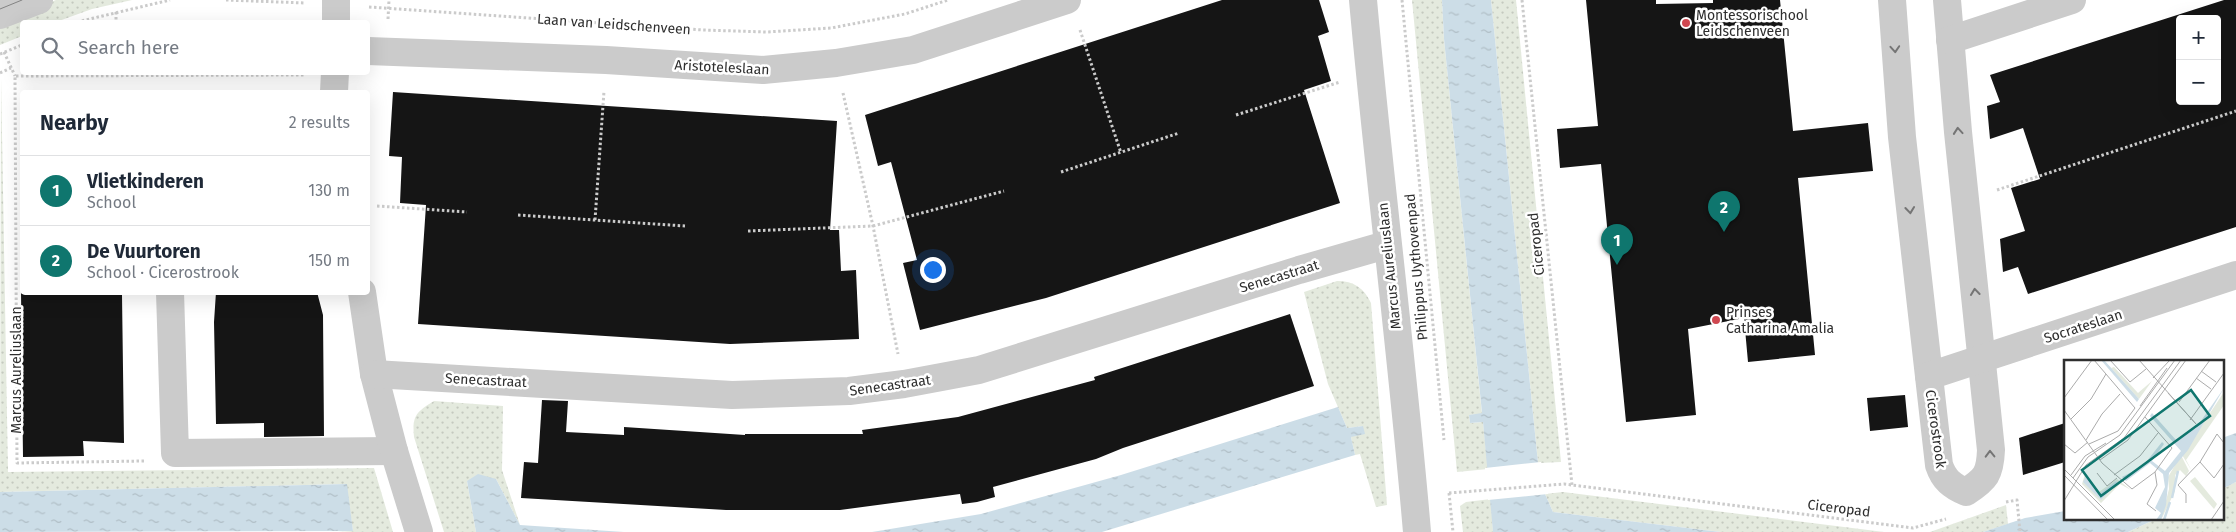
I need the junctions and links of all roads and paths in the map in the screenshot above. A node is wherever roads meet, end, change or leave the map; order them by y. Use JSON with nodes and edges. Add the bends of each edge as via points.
{"nodes":[{"id":1,"x":40,"y":0,"type":"edge"},
{"id":2,"x":170,"y":0,"type":"edge"},
{"id":3,"x":226,"y":0,"type":"edge"},
{"id":4,"x":948,"y":0,"type":"edge"},
{"id":5,"x":1067,"y":0,"type":"edge"},
{"id":6,"x":1362,"y":0,"type":"edge"},
{"id":7,"x":1402,"y":0,"type":"edge"},
{"id":8,"x":1522,"y":0,"type":"edge"},
{"id":9,"x":1892,"y":0,"type":"edge"},
{"id":10,"x":1947,"y":0,"type":"edge"},
{"id":11,"x":2072,"y":0,"type":"edge"},
{"id":12,"x":278,"y":1,"type":"edge"},
{"id":13,"x":336,"y":9,"type":"edge"},
{"id":14,"x":116,"y":12,"type":"junction"},
{"id":15,"x":0,"y":15,"type":"edge"},
{"id":16,"x":85,"y":20,"type":"edge"},
{"id":17,"x":116,"y":20,"type":"edge"},
{"id":18,"x":1079,"y":27,"type":"dead end"},
{"id":19,"x":1950,"y":40,"type":"junction"},
{"id":20,"x":20,"y":46,"type":"edge"},
{"id":21,"x":370,"y":51,"type":"edge"},
{"id":22,"x":2,"y":53,"type":"edge"},
{"id":23,"x":606,"y":60,"type":"junction"},
{"id":24,"x":836,"y":63,"type":"junction"},
{"id":25,"x":11,"y":68,"type":"junction"},
{"id":26,"x":1369,"y":72,"type":"junction"},
{"id":27,"x":0,"y":73,"type":"edge"},
{"id":28,"x":66,"y":75,"type":"edge"},
{"id":29,"x":153,"y":75,"type":"edge"},
{"id":30,"x":15,"y":76,"type":"junction"},
{"id":31,"x":334,"y":80,"type":"edge"},
{"id":32,"x":2236,"y":111,"type":"edge"},
{"id":33,"x":1236,"y":115,"type":"dead end"},
{"id":34,"x":1179,"y":133,"type":"dead end"},
{"id":35,"x":1120,"y":153,"type":"junction"},
{"id":36,"x":1061,"y":172,"type":"dead end"},
{"id":37,"x":1004,"y":191,"type":"dead end"},
{"id":38,"x":1965,"y":200,"type":"junction"},
{"id":39,"x":377,"y":206,"type":"dead end"},
{"id":40,"x":468,"y":212,"type":"dead end"},
{"id":41,"x":518,"y":215,"type":"dead end"},
{"id":42,"x":595,"y":220,"type":"junction"},
{"id":43,"x":685,"y":226,"type":"dead end"},
{"id":44,"x":873,"y":226,"type":"junction"},
{"id":45,"x":748,"y":231,"type":"dead end"},
{"id":46,"x":1386,"y":245,"type":"junction"},
{"id":47,"x":2236,"y":275,"type":"edge"},
{"id":48,"x":170,"y":295,"type":"edge"},
{"id":49,"x":362,"y":295,"type":"edge"},
{"id":50,"x":1982,"y":360,"type":"junction"},
{"id":51,"x":374,"y":374,"type":"junction"},
{"id":52,"x":1929,"y":376,"type":"junction"},
{"id":53,"x":904,"y":384,"type":"junction"},
{"id":54,"x":1444,"y":445,"type":"dead end"},
{"id":55,"x":394,"y":451,"type":"junction"},
{"id":56,"x":175,"y":453,"type":"junction"},
{"id":57,"x":1448,"y":483,"type":"dead end"},
{"id":58,"x":1572,"y":485,"type":"junction"},
{"id":59,"x":1966,"y":492,"type":"junction"},
{"id":60,"x":1448,"y":493,"type":"junction"},
{"id":61,"x":2017,"y":500,"type":"dead end"},
{"id":62,"x":419,"y":532,"type":"edge"},
{"id":63,"x":1417,"y":532,"type":"edge"},
{"id":64,"x":1453,"y":532,"type":"edge"},
{"id":65,"x":2020,"y":532,"type":"edge"}],
"edges":[{"from":1,"to":15,"type":"street"},
{"from":2,"to":14,"type":"path"},
{"from":3,"to":12,"type":"path","name":"Laan van Leidschenveen"},
{"from":4,"to":13,"type":"path","name":"Laan van Leidschenveen","via":[[905,14],[831,28],[768,32]]},
{"from":5,"to":24,"type":"street","name":"Aristoteleslaan","via":[[913,50]]},
{"from":6,"to":26,"type":"street","name":"Marcus Aureliuslaan"},
{"from":7,"to":54,"type":"path","name":"Philippus Uythovenpad"},
{"from":8,"to":58,"type":"path","name":"Ciceropad"},
{"from":9,"to":52,"type":"street","name":"Cicerostrook","one_way":true,"via":[[1902,137]]},
{"from":10,"to":19,"type":"street"},
{"from":11,"to":19,"type":"street"},
{"from":12,"to":13,"type":"path","name":"Laan van Leidschenveen"},
{"from":14,"to":16,"type":"path"},
{"from":14,"to":17,"type":"path"},
{"from":18,"to":35,"type":"path"},
{"from":38,"to":19,"type":"street","one_way":true},
{"from":20,"to":22,"type":"path"},
{"from":21,"to":23,"type":"street","name":"Aristoteleslaan"},
{"from":22,"to":25,"type":"path"},
{"from":23,"to":24,"type":"street","name":"Aristoteleslaan","via":[[763,70]]},
{"from":23,"to":42,"type":"path"},
{"from":24,"to":44,"type":"path"},
{"from":25,"to":27,"type":"path"},
{"from":25,"to":30,"type":"path"},
{"from":26,"to":33,"type":"path"},
{"from":26,"to":46,"type":"street","name":"Marcus Aureliuslaan"},
{"from":28,"to":30,"type":"path"},
{"from":29,"to":31,"type":"path"},
{"from":30,"to":56,"type":"path","name":"Marcus Aureliuslaan","via":[[17,463],[154,461]]},
{"from":32,"to":38,"type":"path"},
{"from":34,"to":35,"type":"path"},
{"from":35,"to":36,"type":"path"},
{"from":37,"to":44,"type":"path"},
{"from":50,"to":38,"type":"street","one_way":true},
{"from":39,"to":40,"type":"path"},
{"from":41,"to":42,"type":"path"},
{"from":42,"to":43,"type":"path"},
{"from":44,"to":45,"type":"path"},
{"from":44,"to":53,"type":"path"},
{"from":46,"to":53,"type":"street","name":"Senecastraat","via":[[979,370]]},
{"from":46,"to":63,"type":"street","name":"Marcus Aureliuslaan"},
{"from":47,"to":50,"type":"street","name":"Socrateslaan"},
{"from":48,"to":56,"type":"street"},
{"from":49,"to":51,"type":"street"},
{"from":50,"to":52,"type":"street","name":"Socrateslaan"},
{"from":59,"to":50,"type":"street","one_way":true,"via":[[1987,476],[1990,466]]},
{"from":51,"to":53,"type":"street","name":"Senecastraat","via":[[732,395],[849,391]]},
{"from":51,"to":55,"type":"street"},
{"from":52,"to":59,"type":"street","name":"Cicerostrook","via":[[1939,465],[1952,486]]},
{"from":55,"to":56,"type":"street"},
{"from":55,"to":62,"type":"street"},
{"from":57,"to":60,"type":"path"},
{"from":58,"to":59,"type":"path","name":"Ciceropad","via":[[1914,528],[1941,522],[1961,511]]},
{"from":58,"to":60,"type":"path","name":"Ciceropad"},
{"from":60,"to":64,"type":"path"},
{"from":61,"to":65,"type":"path"}]}
